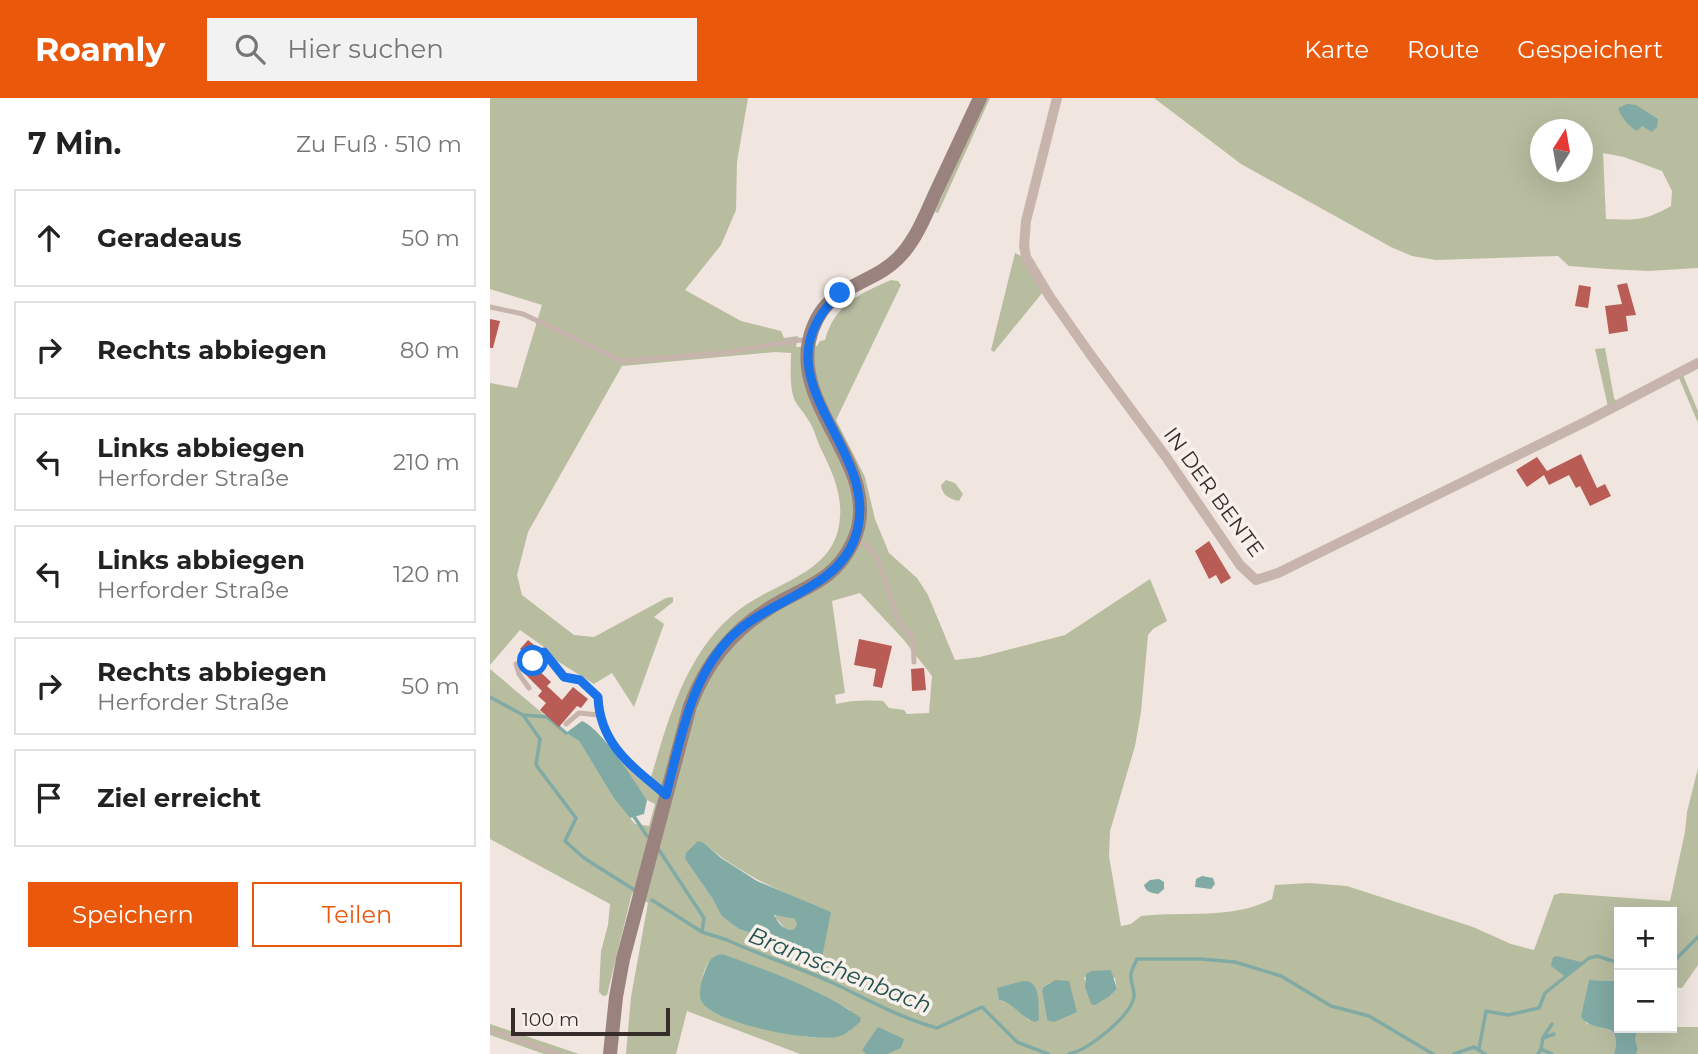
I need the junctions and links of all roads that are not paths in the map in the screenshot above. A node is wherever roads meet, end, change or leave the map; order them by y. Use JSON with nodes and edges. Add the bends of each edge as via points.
{"nodes":[{"id":1,"x":980,"y":98,"type":"edge"},
{"id":2,"x":1057,"y":98,"type":"edge"},
{"id":3,"x":490,"y":307,"type":"edge"},
{"id":4,"x":809,"y":341,"type":"junction"},
{"id":5,"x":1698,"y":363,"type":"edge"},
{"id":6,"x":855,"y":538,"type":"junction"},
{"id":7,"x":914,"y":662,"type":"dead end"},
{"id":8,"x":529,"y":688,"type":"dead end"},
{"id":9,"x":599,"y":716,"type":"junction"},
{"id":10,"x":566,"y":724,"type":"dead end"},
{"id":11,"x":666,"y":795,"type":"junction"},
{"id":12,"x":490,"y":1030,"type":"edge"},
{"id":13,"x":559,"y":1054,"type":"edge"},
{"id":14,"x":610,"y":1054,"type":"edge"}],
"edges":[{"from":1,"to":4,"type":"main road","via":[[912,242],[892,264],[828,304]]},
{"from":2,"to":5,"type":"street","name":"IN DER BENTE","via":[[1026,221],[1026,257],[1240,565],[1256,580]]},
{"from":3,"to":4,"type":"lane","via":[[523,314],[622,361]]},
{"from":4,"to":6,"type":"main road","via":[[811,384],[856,487],[859,515]]},
{"from":6,"to":7,"type":"lane","via":[[873,551],[900,625],[913,643]]},
{"from":6,"to":11,"type":"main road","via":[[829,575],[769,608],[720,650],[690,706]]},
{"from":8,"to":9,"type":"lane","via":[[516,664],[533,661],[544,652],[564,677],[580,680],[598,697]]},
{"from":9,"to":10,"type":"lane","via":[[579,713]]},
{"from":9,"to":11,"type":"lane","via":[[618,751]]},
{"from":11,"to":14,"type":"main road","via":[[621,970]]},
{"from":12,"to":13,"type":"lane"}]}
